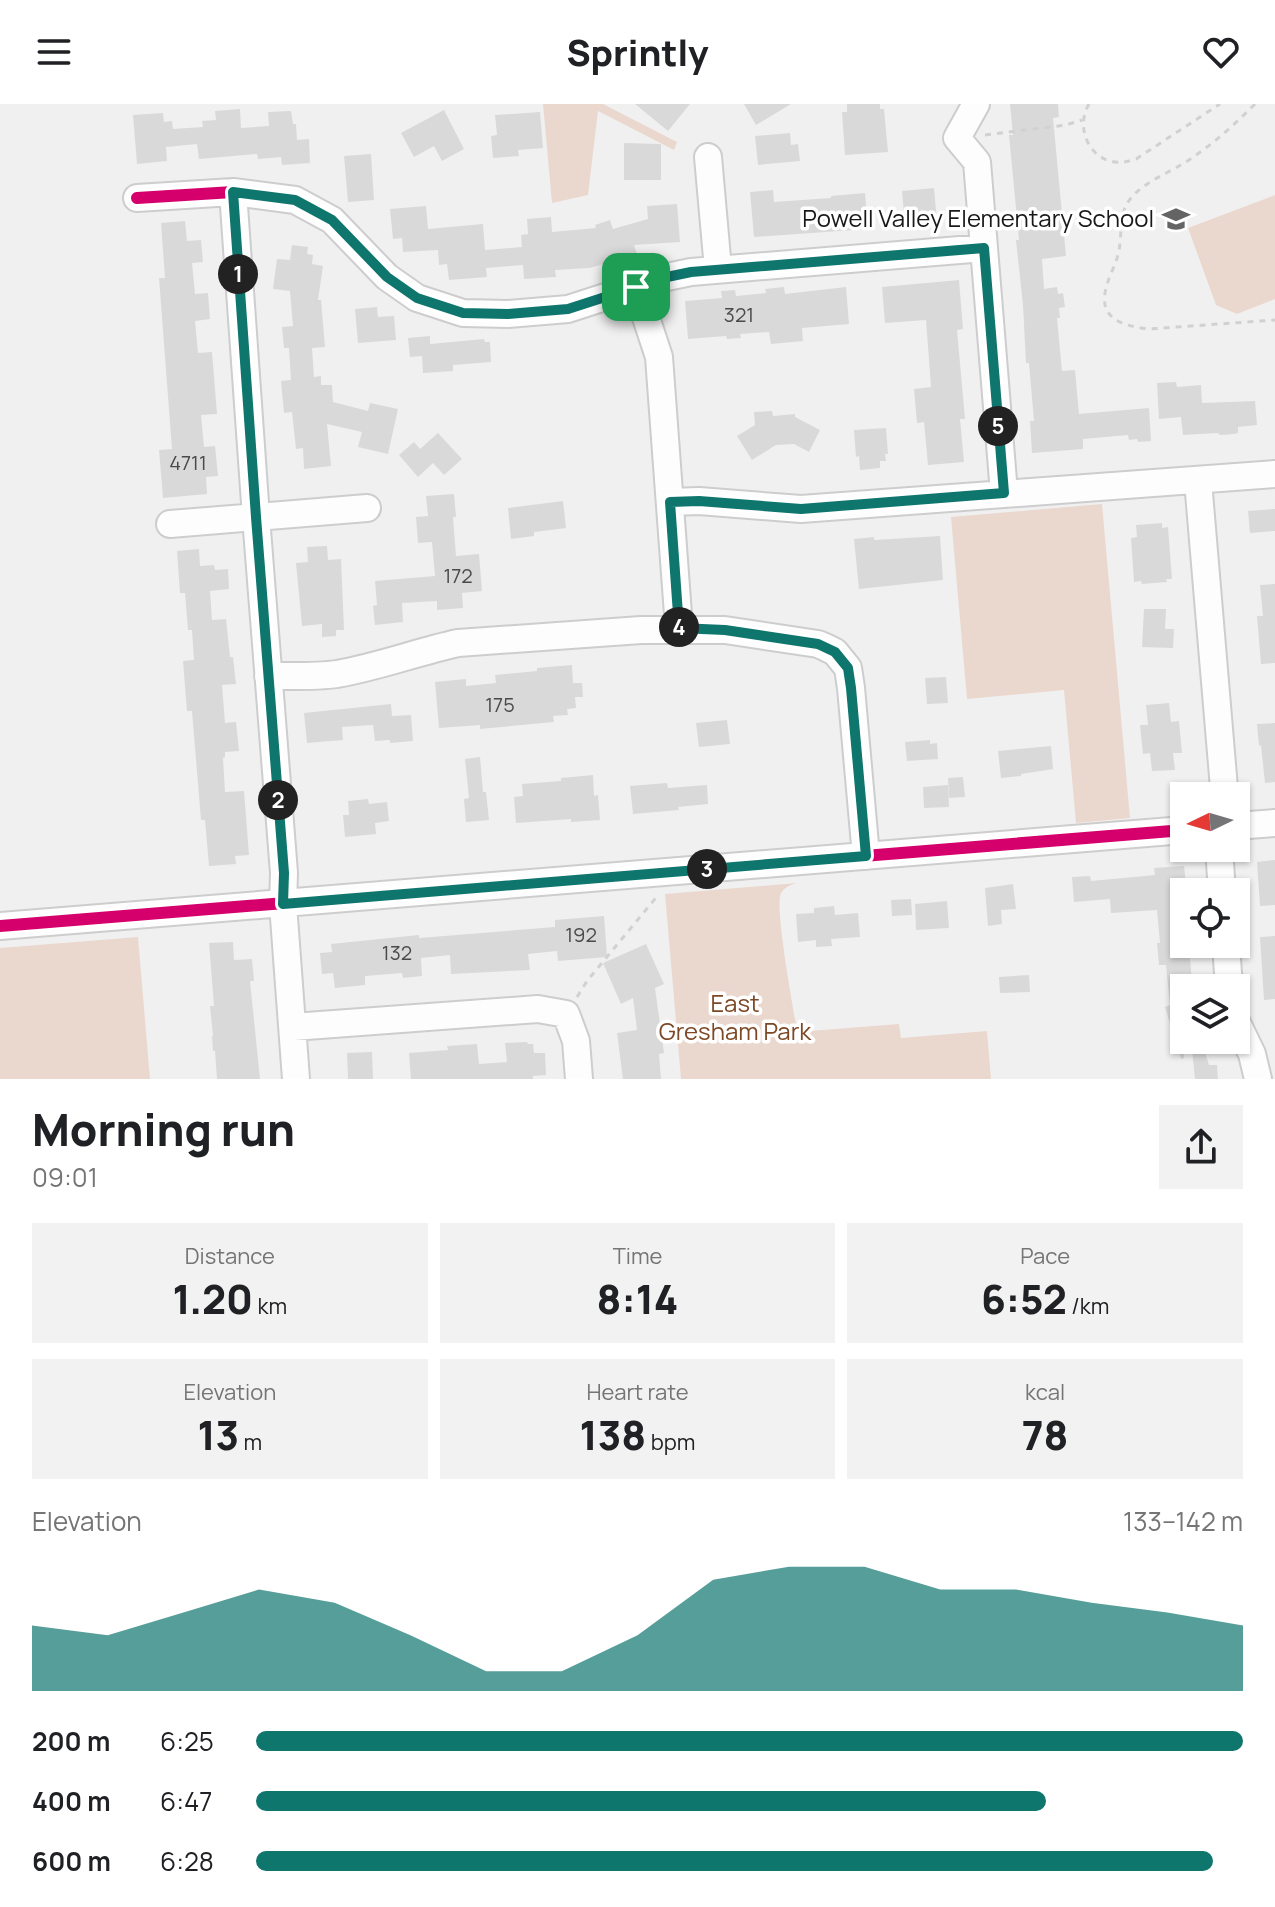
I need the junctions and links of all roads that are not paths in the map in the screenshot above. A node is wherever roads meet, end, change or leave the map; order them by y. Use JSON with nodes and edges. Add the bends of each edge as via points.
{"nodes":[{"id":1,"x":976,"y":104,"type":"edge"},
{"id":2,"x":708,"y":157,"type":"dead end"},
{"id":3,"x":233,"y":192,"type":"junction"},
{"id":4,"x":137,"y":198,"type":"dead end"},
{"id":5,"x":984,"y":248,"type":"junction"},
{"id":6,"x":718,"y":269,"type":"junction"},
{"id":7,"x":636,"y":287,"type":"junction"},
{"id":8,"x":1275,"y":474,"type":"edge"},
{"id":9,"x":1198,"y":481,"type":"junction"},
{"id":10,"x":1004,"y":493,"type":"junction"},
{"id":11,"x":670,"y":502,"type":"junction"},
{"id":12,"x":367,"y":508,"type":"dead end"},
{"id":13,"x":256,"y":517,"type":"junction"},
{"id":14,"x":170,"y":524,"type":"dead end"},
{"id":15,"x":679,"y":628,"type":"junction"},
{"id":16,"x":268,"y":676,"type":"junction"},
{"id":17,"x":1223,"y":782,"type":"edge"},
{"id":18,"x":1275,"y":823,"type":"edge"},
{"id":19,"x":1250,"y":825,"type":"edge"},
{"id":20,"x":1170,"y":831,"type":"edge"},
{"id":21,"x":866,"y":856,"type":"junction"},
{"id":22,"x":283,"y":904,"type":"junction"},
{"id":23,"x":0,"y":926,"type":"edge"},
{"id":24,"x":293,"y":1027,"type":"junction"},
{"id":25,"x":1250,"y":1050,"type":"edge"},
{"id":26,"x":296,"y":1079,"type":"edge"},
{"id":27,"x":579,"y":1079,"type":"edge"},
{"id":28,"x":1258,"y":1079,"type":"edge"}],
"edges":[{"from":1,"to":5,"type":"street","via":[[957,138],[977,162]]},
{"from":2,"to":6,"type":"street"},
{"from":3,"to":4,"type":"street"},
{"from":3,"to":7,"type":"street","via":[[295,200],[332,220],[387,277],[417,298],[463,313],[568,309]]},
{"from":3,"to":13,"type":"street"},
{"from":5,"to":6,"type":"street"},
{"from":5,"to":10,"type":"street"},
{"from":6,"to":7,"type":"street"},
{"from":7,"to":11,"type":"street","via":[[659,357]]},
{"from":8,"to":9,"type":"street"},
{"from":9,"to":10,"type":"street"},
{"from":9,"to":17,"type":"street"},
{"from":10,"to":11,"type":"street","via":[[801,509]]},
{"from":11,"to":15,"type":"street"},
{"from":12,"to":13,"type":"street"},
{"from":13,"to":14,"type":"street"},
{"from":13,"to":16,"type":"street"},
{"from":15,"to":16,"type":"street","via":[[458,643],[333,674]]},
{"from":15,"to":21,"type":"street","via":[[818,644],[835,652],[848,668]]},
{"from":16,"to":22,"type":"street"},
{"from":18,"to":19,"type":"street"},
{"from":20,"to":21,"type":"street"},
{"from":21,"to":22,"type":"street"},
{"from":22,"to":23,"type":"street"},
{"from":22,"to":24,"type":"street"},
{"from":24,"to":26,"type":"street"},
{"from":24,"to":27,"type":"street","via":[[538,1009],[566,1014],[576,1041]]},
{"from":25,"to":28,"type":"street"}]}
